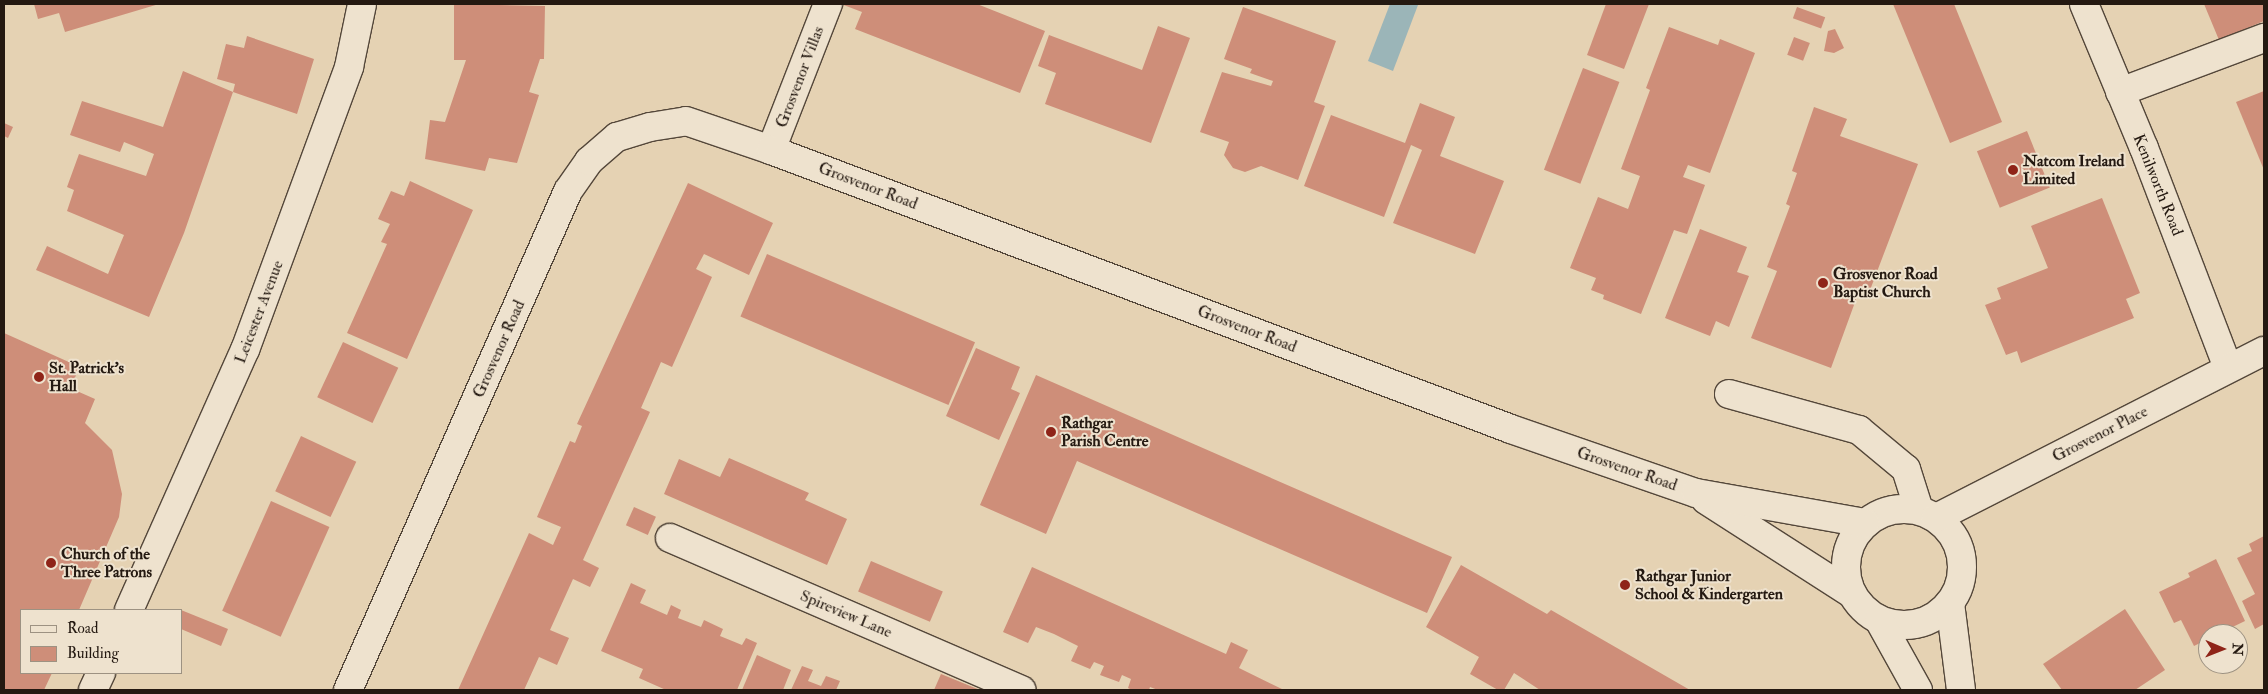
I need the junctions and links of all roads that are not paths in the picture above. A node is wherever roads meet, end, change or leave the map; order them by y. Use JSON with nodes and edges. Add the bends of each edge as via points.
{"nodes":[{"id":1,"x":362,"y":4,"type":"edge"},
{"id":2,"x":828,"y":4,"type":"edge"},
{"id":3,"x":2084,"y":4,"type":"edge"},
{"id":4,"x":2264,"y":38,"type":"edge"},
{"id":5,"x":2120,"y":92,"type":"junction"},
{"id":6,"x":771,"y":150,"type":"junction"},
{"id":7,"x":2264,"y":351,"type":"edge"},
{"id":8,"x":2228,"y":368,"type":"junction"},
{"id":9,"x":1729,"y":394,"type":"dead end"},
{"id":10,"x":1696,"y":493,"type":"junction"},
{"id":11,"x":1928,"y":514,"type":"junction"},
{"id":12,"x":1865,"y":523,"type":"junction"},
{"id":13,"x":670,"y":538,"type":"dead end"},
{"id":14,"x":1851,"y":593,"type":"junction"},
{"id":15,"x":1950,"y":603,"type":"junction"},
{"id":16,"x":129,"y":609,"type":"edge"},
{"id":17,"x":1879,"y":620,"type":"junction"},
{"id":18,"x":101,"y":674,"type":"edge"},
{"id":19,"x":93,"y":690,"type":"edge"},
{"id":20,"x":348,"y":690,"type":"edge"},
{"id":21,"x":1022,"y":690,"type":"edge"},
{"id":22,"x":1918,"y":690,"type":"edge"},
{"id":23,"x":1961,"y":690,"type":"edge"}],
"edges":[{"from":1,"to":16,"type":"street","name":"Leicester Avenue","via":[[349,67],[245,350]]},
{"from":2,"to":6,"type":"street","name":"Grosvenor Villas"},
{"from":3,"to":5,"type":"street","name":"Kenilworth Road"},
{"from":4,"to":5,"type":"street"},
{"from":5,"to":8,"type":"street","name":"Kenilworth Road"},
{"from":6,"to":10,"type":"street","name":"Grosvenor Road","via":[[1511,429]]},
{"from":6,"to":20,"type":"street","name":"Grosvenor Road","via":[[686,121],[617,137],[589,161],[568,191]]},
{"from":7,"to":8,"type":"street","name":"Grosvenor Place"},
{"from":8,"to":11,"type":"street","name":"Grosvenor Place"},
{"from":9,"to":11,"type":"street","via":[[1859,430],[1906,469]]},
{"from":10,"to":12,"type":"street","name":"Grosvenor Road"},
{"from":10,"to":14,"type":"street","name":"Grosvenor Road"},
{"from":11,"to":12,"type":"street","via":[[1900,508],[1881,512]]},
{"from":11,"to":15,"type":"street","via":[[1950,531],[1959,548],[1962,567],[1959,586]]},
{"from":12,"to":14,"type":"street","via":[[1852,538],[1846,556],[1845,575]]},
{"from":13,"to":21,"type":"street","name":"Spireview Lane"},
{"from":14,"to":17,"type":"street","via":[[1863,609]]},
{"from":15,"to":17,"type":"street","via":[[1937,616],[1917,624],[1897,625]]},
{"from":15,"to":23,"type":"street"},
{"from":17,"to":22,"type":"street"},
{"from":18,"to":19,"type":"street"}]}
